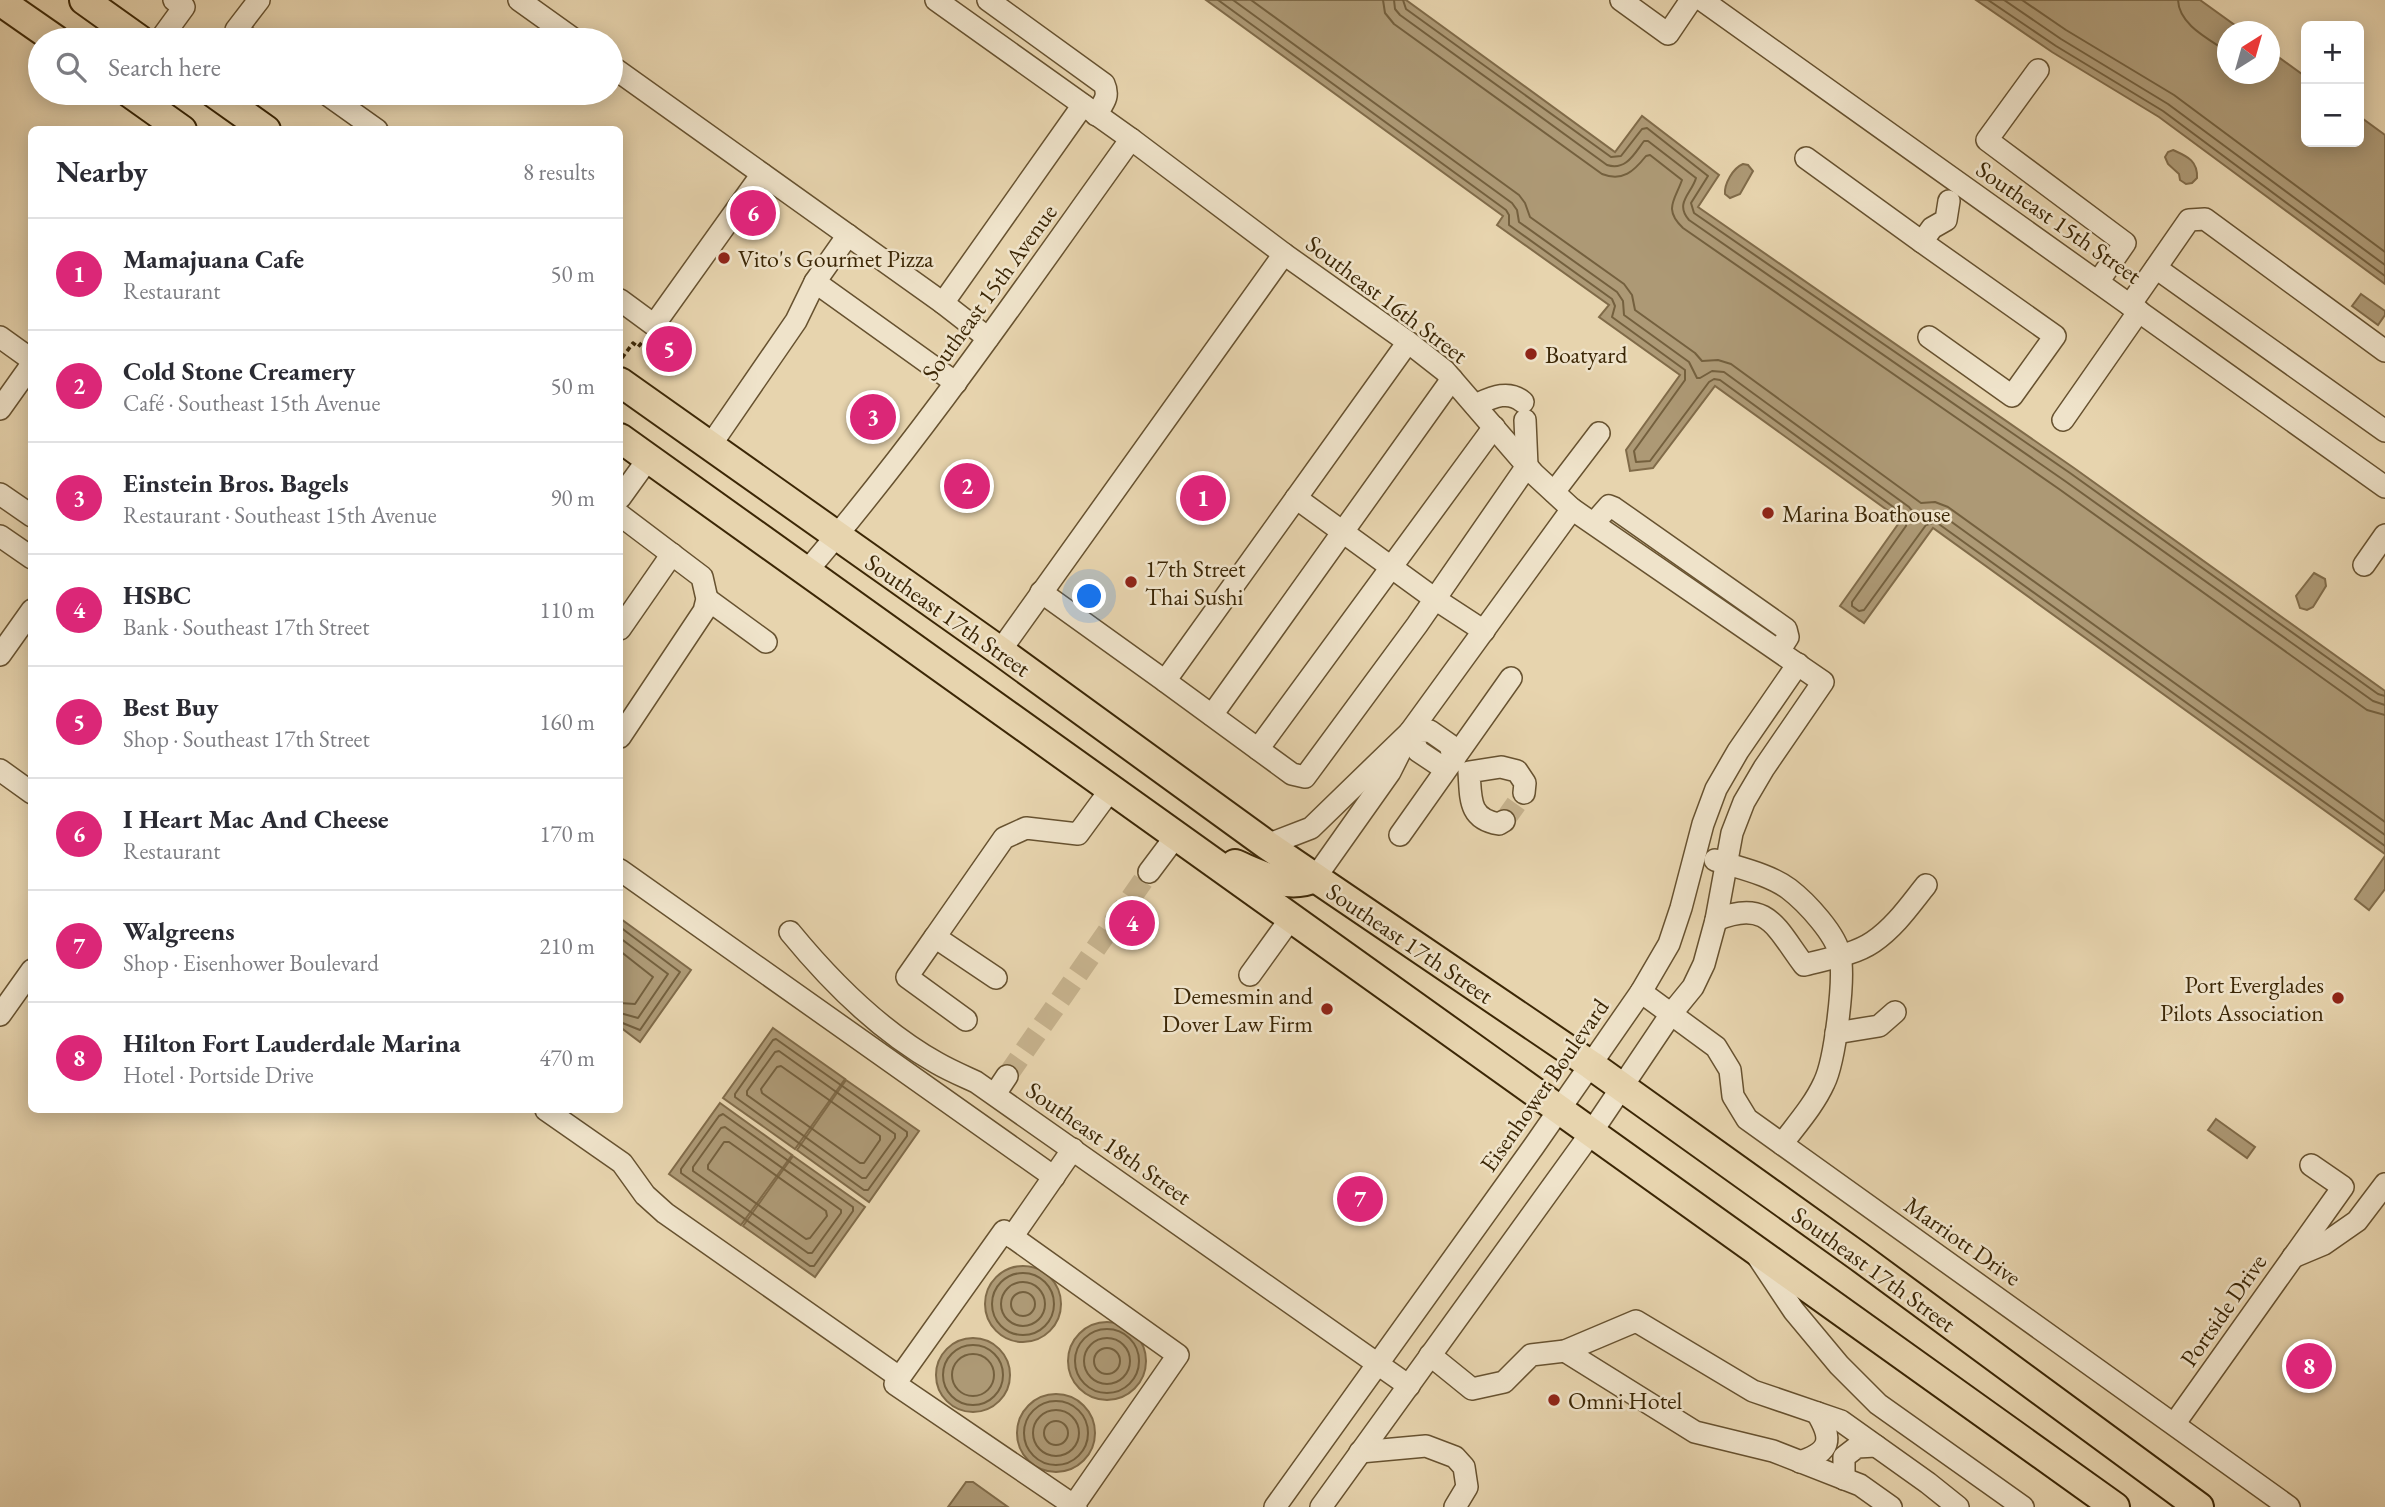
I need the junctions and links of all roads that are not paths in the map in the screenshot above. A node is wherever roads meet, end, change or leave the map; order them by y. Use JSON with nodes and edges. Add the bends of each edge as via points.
{"nodes":[{"id":1,"x":84,"y":0,"type":"edge"},
{"id":2,"x":259,"y":0,"type":"edge"},
{"id":3,"x":519,"y":0,"type":"edge"},
{"id":4,"x":936,"y":0,"type":"edge"},
{"id":5,"x":988,"y":0,"type":"edge"},
{"id":6,"x":1621,"y":0,"type":"edge"},
{"id":7,"x":1691,"y":0,"type":"edge"},
{"id":8,"x":1702,"y":0,"type":"edge"},
{"id":9,"x":186,"y":2,"type":"edge"},
{"id":10,"x":4,"y":5,"type":"edge"},
{"id":11,"x":38,"y":28,"type":"edge"},
{"id":12,"x":123,"y":28,"type":"edge"},
{"id":13,"x":168,"y":28,"type":"edge"},
{"id":14,"x":246,"y":28,"type":"edge"},
{"id":15,"x":558,"y":28,"type":"edge"},
{"id":16,"x":2038,"y":70,"type":"dead end"},
{"id":17,"x":623,"y":75,"type":"edge"},
{"id":18,"x":147,"y":105,"type":"edge"},
{"id":19,"x":231,"y":105,"type":"edge"},
{"id":20,"x":342,"y":105,"type":"edge"},
{"id":21,"x":1089,"y":110,"type":"junction"},
{"id":22,"x":176,"y":126,"type":"edge"},
{"id":23,"x":260,"y":126,"type":"edge"},
{"id":24,"x":371,"y":126,"type":"edge"},
{"id":25,"x":1131,"y":139,"type":"junction"},
{"id":26,"x":1807,"y":158,"type":"dead end"},
{"id":27,"x":762,"y":174,"type":"junction"},
{"id":28,"x":1955,"y":193,"type":"junction"},
{"id":29,"x":848,"y":235,"type":"junction"},
{"id":30,"x":1927,"y":235,"type":"junction"},
{"id":31,"x":1284,"y":254,"type":"junction"},
{"id":32,"x":2156,"y":268,"type":"junction"},
{"id":33,"x":815,"y":282,"type":"junction"},
{"id":34,"x":2098,"y":282,"type":"junction"},
{"id":35,"x":623,"y":302,"type":"edge"},
{"id":36,"x":943,"y":303,"type":"junction"},
{"id":37,"x":2134,"y":308,"type":"junction"},
{"id":38,"x":0,"y":337,"type":"edge"},
{"id":39,"x":1929,"y":337,"type":"dead end"},
{"id":40,"x":988,"y":338,"type":"junction"},
{"id":41,"x":1408,"y":342,"type":"junction"},
{"id":42,"x":2385,"y":351,"type":"edge"},
{"id":43,"x":28,"y":359,"type":"edge"},
{"id":44,"x":28,"y":368,"type":"edge"},
{"id":45,"x":623,"y":372,"type":"edge"},
{"id":46,"x":1452,"y":379,"type":"junction"},
{"id":47,"x":956,"y":383,"type":"junction"},
{"id":48,"x":1475,"y":405,"type":"junction"},
{"id":49,"x":0,"y":409,"type":"edge"},
{"id":50,"x":2063,"y":420,"type":"dead end"},
{"id":51,"x":1494,"y":427,"type":"junction"},
{"id":52,"x":2385,"y":431,"type":"edge"},
{"id":53,"x":1599,"y":433,"type":"dead end"},
{"id":54,"x":623,"y":440,"type":"edge"},
{"id":55,"x":710,"y":446,"type":"junction"},
{"id":56,"x":648,"y":459,"type":"junction"},
{"id":57,"x":1527,"y":466,"type":"junction"},
{"id":58,"x":2385,"y":488,"type":"edge"},
{"id":59,"x":1554,"y":492,"type":"junction"},
{"id":60,"x":0,"y":494,"type":"edge"},
{"id":61,"x":623,"y":494,"type":"edge"},
{"id":62,"x":1296,"y":498,"type":"junction"},
{"id":63,"x":1572,"y":509,"type":"junction"},
{"id":64,"x":28,"y":513,"type":"edge"},
{"id":65,"x":623,"y":517,"type":"edge"},
{"id":66,"x":1343,"y":532,"type":"junction"},
{"id":67,"x":2385,"y":535,"type":"edge"},
{"id":68,"x":0,"y":536,"type":"edge"},
{"id":69,"x":837,"y":536,"type":"junction"},
{"id":70,"x":672,"y":554,"type":"junction"},
{"id":71,"x":28,"y":555,"type":"edge"},
{"id":72,"x":2364,"y":565,"type":"dead end"},
{"id":73,"x":1392,"y":568,"type":"junction"},
{"id":74,"x":807,"y":571,"type":"junction"},
{"id":75,"x":1041,"y":592,"type":"junction"},
{"id":76,"x":707,"y":599,"type":"junction"},
{"id":77,"x":1435,"y":599,"type":"junction"},
{"id":78,"x":28,"y":616,"type":"edge"},
{"id":79,"x":623,"y":625,"type":"edge"},
{"id":80,"x":1484,"y":631,"type":"junction"},
{"id":81,"x":766,"y":642,"type":"dead end"},
{"id":82,"x":1000,"y":651,"type":"junction"},
{"id":83,"x":0,"y":655,"type":"edge"},
{"id":84,"x":1798,"y":664,"type":"junction"},
{"id":85,"x":1511,"y":678,"type":"dead end"},
{"id":86,"x":1165,"y":681,"type":"junction"},
{"id":87,"x":1212,"y":715,"type":"junction"},
{"id":88,"x":623,"y":732,"type":"edge"},
{"id":89,"x":1410,"y":732,"type":"junction"},
{"id":90,"x":1258,"y":749,"type":"junction"},
{"id":91,"x":1461,"y":766,"type":"junction"},
{"id":92,"x":0,"y":770,"type":"edge"},
{"id":93,"x":1111,"y":789,"type":"junction"},
{"id":94,"x":28,"y":790,"type":"edge"},
{"id":95,"x":1524,"y":793,"type":"dead end"},
{"id":96,"x":1504,"y":821,"type":"dead end"},
{"id":97,"x":1400,"y":835,"type":"dead end"},
{"id":98,"x":1182,"y":840,"type":"junction"},
{"id":99,"x":1267,"y":845,"type":"junction"},
{"id":100,"x":1696,"y":855,"type":"junction"},
{"id":101,"x":1726,"y":864,"type":"junction"},
{"id":102,"x":623,"y":872,"type":"edge"},
{"id":103,"x":1149,"y":872,"type":"tunnel mouth"},
{"id":104,"x":1315,"y":878,"type":"junction"},
{"id":105,"x":1926,"y":885,"type":"dead end"},
{"id":106,"x":1291,"y":918,"type":"junction"},
{"id":107,"x":1716,"y":920,"type":"junction"},
{"id":108,"x":790,"y":932,"type":"dead end"},
{"id":109,"x":935,"y":937,"type":"junction"},
{"id":110,"x":1840,"y":955,"type":"junction"},
{"id":111,"x":1250,"y":975,"type":"dead end"},
{"id":112,"x":28,"y":976,"type":"edge"},
{"id":113,"x":996,"y":978,"type":"dead end"},
{"id":114,"x":1641,"y":992,"type":"junction"},
{"id":115,"x":1895,"y":1012,"type":"dead end"},
{"id":116,"x":1671,"y":1014,"type":"junction"},
{"id":117,"x":0,"y":1015,"type":"edge"},
{"id":118,"x":966,"y":1020,"type":"dead end"},
{"id":119,"x":1836,"y":1033,"type":"junction"},
{"id":120,"x":1591,"y":1065,"type":"junction"},
{"id":121,"x":1007,"y":1076,"type":"tunnel mouth"},
{"id":122,"x":1622,"y":1088,"type":"junction"},
{"id":123,"x":995,"y":1094,"type":"junction"},
{"id":124,"x":1559,"y":1110,"type":"junction"},
{"id":125,"x":550,"y":1113,"type":"edge"},
{"id":126,"x":1591,"y":1133,"type":"junction"},
{"id":127,"x":1782,"y":1144,"type":"junction"},
{"id":128,"x":1073,"y":1149,"type":"junction"},
{"id":129,"x":2311,"y":1164,"type":"dead end"},
{"id":130,"x":1054,"y":1177,"type":"junction"},
{"id":131,"x":2385,"y":1184,"type":"edge"},
{"id":132,"x":1012,"y":1237,"type":"junction"},
{"id":133,"x":1751,"y":1247,"type":"junction"},
{"id":134,"x":2293,"y":1257,"type":"junction"},
{"id":135,"x":1564,"y":1351,"type":"junction"},
{"id":136,"x":1430,"y":1356,"type":"junction"},
{"id":137,"x":1379,"y":1364,"type":"junction"},
{"id":138,"x":899,"y":1377,"type":"junction"},
{"id":139,"x":1409,"y":1385,"type":"junction"},
{"id":140,"x":1817,"y":1413,"type":"junction"},
{"id":141,"x":2175,"y":1423,"type":"junction"},
{"id":142,"x":1876,"y":1446,"type":"junction"},
{"id":143,"x":1360,"y":1452,"type":"junction"},
{"id":144,"x":1800,"y":1462,"type":"junction"},
{"id":145,"x":1844,"y":1479,"type":"junction"},
{"id":146,"x":1075,"y":1506,"type":"edge"},
{"id":147,"x":1275,"y":1507,"type":"edge"},
{"id":148,"x":1321,"y":1507,"type":"edge"},
{"id":149,"x":1455,"y":1507,"type":"edge"},
{"id":150,"x":1891,"y":1507,"type":"edge"},
{"id":151,"x":1958,"y":1507,"type":"edge"},
{"id":152,"x":2023,"y":1507,"type":"edge"},
{"id":153,"x":2115,"y":1507,"type":"edge"},
{"id":154,"x":2199,"y":1507,"type":"edge"},
{"id":155,"x":2289,"y":1507,"type":"edge"}],
"edges":[{"from":1,"to":12,"type":"main road"},
{"from":2,"to":14,"type":"street"},
{"from":3,"to":15,"type":"street"},
{"from":4,"to":21,"type":"street","name":"Southeast 16th Street"},
{"from":5,"to":21,"type":"street","via":[[1104,84],[1107,98]]},
{"from":6,"to":7,"type":"street","via":[[1668,34]]},
{"from":8,"to":28,"type":"street","name":"Southeast 15th Street"},
{"from":9,"to":13,"type":"street"},
{"from":10,"to":11,"type":"main road"},
{"from":16,"to":34,"type":"street","via":[[1987,141],[2125,243]]},
{"from":17,"to":27,"type":"street"},
{"from":18,"to":22,"type":"main road"},
{"from":19,"to":23,"type":"main road"},
{"from":20,"to":24,"type":"street"},
{"from":21,"to":25,"type":"street","name":"Southeast 16th Street"},
{"from":21,"to":36,"type":"street"},
{"from":25,"to":31,"type":"street","name":"Southeast 16th Street"},
{"from":25,"to":40,"type":"street","name":"Southeast 15th Avenue"},
{"from":26,"to":30,"type":"street"},
{"from":27,"to":29,"type":"street"},
{"from":27,"to":35,"type":"street","via":[[654,325]]},
{"from":28,"to":30,"type":"street","via":[[1946,220]]},
{"from":28,"to":34,"type":"street","name":"Southeast 15th Street"},
{"from":29,"to":33,"type":"street"},
{"from":29,"to":36,"type":"street"},
{"from":30,"to":39,"type":"street","via":[[2054,336],[2012,396]]},
{"from":31,"to":41,"type":"street","name":"Southeast 16th Street"},
{"from":31,"to":75,"type":"street"},
{"from":32,"to":37,"type":"street"},
{"from":32,"to":42,"type":"street","via":[[2189,220],[2205,219]]},
{"from":32,"to":52,"type":"street"},
{"from":33,"to":47,"type":"street"},
{"from":33,"to":55,"type":"street","via":[[796,321]]},
{"from":34,"to":37,"type":"street","name":"Southeast 15th Street"},
{"from":36,"to":40,"type":"street"},
{"from":37,"to":50,"type":"street"},
{"from":37,"to":58,"type":"street","name":"Southeast 15th Street"},
{"from":38,"to":43,"type":"street"},
{"from":40,"to":47,"type":"street","name":"Southeast 15th Avenue"},
{"from":41,"to":46,"type":"street","name":"Southeast 16th Street"},
{"from":41,"to":62,"type":"street"},
{"from":44,"to":49,"type":"street"},
{"from":45,"to":55,"type":"main road","name":"Southeast 17th Street"},
{"from":46,"to":48,"type":"street","name":"Southeast 16th Street"},
{"from":46,"to":66,"type":"street"},
{"from":47,"to":69,"type":"street","name":"Southeast 15th Avenue"},
{"from":48,"to":51,"type":"street","name":"Southeast 16th Street"},
{"from":48,"to":57,"type":"street","via":[[1516,396],[1524,411]]},
{"from":51,"to":57,"type":"street","name":"Southeast 16th Street"},
{"from":51,"to":73,"type":"street"},
{"from":53,"to":59,"type":"street"},
{"from":54,"to":56,"type":"main road","name":"Southeast 17th Street"},
{"from":55,"to":69,"type":"main road","name":"Southeast 17th Street"},
{"from":56,"to":61,"type":"street"},
{"from":56,"to":74,"type":"main road","name":"Southeast 17th Street"},
{"from":57,"to":59,"type":"street","name":"Southeast 16th Street"},
{"from":57,"to":77,"type":"street"},
{"from":59,"to":63,"type":"street","name":"Southeast 16th Street"},
{"from":60,"to":64,"type":"street"},
{"from":62,"to":66,"type":"street"},
{"from":62,"to":86,"type":"street"},
{"from":63,"to":80,"type":"street"},
{"from":63,"to":84,"type":"street","name":"Southeast 16th Street"},
{"from":65,"to":70,"type":"street"},
{"from":66,"to":73,"type":"street"},
{"from":66,"to":87,"type":"street"},
{"from":67,"to":72,"type":"street"},
{"from":68,"to":71,"type":"street"},
{"from":69,"to":74,"type":"street","name":"Southeast 15th Avenue"},
{"from":69,"to":82,"type":"main road","name":"Southeast 17th Street"},
{"from":70,"to":76,"type":"street","via":[[702,577]]},
{"from":70,"to":79,"type":"street"},
{"from":73,"to":77,"type":"street"},
{"from":73,"to":90,"type":"street"},
{"from":74,"to":93,"type":"main road","name":"Southeast 17th Street"},
{"from":75,"to":82,"type":"street"},
{"from":75,"to":86,"type":"street"},
{"from":76,"to":81,"type":"street"},
{"from":76,"to":88,"type":"street","via":[[704,611]]},
{"from":77,"to":80,"type":"street"},
{"from":77,"to":90,"type":"street","via":[[1305,778]]},
{"from":78,"to":83,"type":"street"},
{"from":80,"to":89,"type":"street"},
{"from":82,"to":99,"type":"main road","name":"Southeast 17th Street"},
{"from":84,"to":100,"type":"street","name":"Eisenhower Boulevard","via":[[1716,789]]},
{"from":84,"to":101,"type":"street","name":"Southeast 16th Street","via":[[1823,682],[1744,802]]},
{"from":85,"to":91,"type":"street"},
{"from":86,"to":87,"type":"street"},
{"from":87,"to":90,"type":"street"},
{"from":89,"to":91,"type":"street","via":[[1418,751],[1442,767]]},
{"from":89,"to":99,"type":"street","via":[[1311,828]]},
{"from":89,"to":104,"type":"street","via":[[1390,772]]},
{"from":91,"to":95,"type":"street","via":[[1517,771],[1525,783]]},
{"from":91,"to":96,"type":"street","via":[[1472,806],[1485,822]]},
{"from":91,"to":97,"type":"street"},
{"from":92,"to":94,"type":"street"},
{"from":93,"to":98,"type":"main road","name":"Southeast 17th Street"},
{"from":93,"to":109,"type":"street","via":[[1078,834],[1026,828],[1004,838]]},
{"from":98,"to":103,"type":"street"},
{"from":98,"to":104,"type":"main road","via":[[1268,878],[1296,883]]},
{"from":98,"to":106,"type":"main road","name":"Southeast 17th Street"},
{"from":99,"to":104,"type":"main road","name":"Southeast 17th Street"},
{"from":100,"to":101,"type":"street"},
{"from":100,"to":114,"type":"street","name":"Eisenhower Boulevard","via":[[1669,944]]},
{"from":101,"to":107,"type":"street"},
{"from":101,"to":110,"type":"street","via":[[1788,888],[1822,921]]},
{"from":102,"to":130,"type":"street"},
{"from":104,"to":120,"type":"main road","name":"Southeast 17th Street"},
{"from":105,"to":110,"type":"street","via":[[1898,921],[1872,943]]},
{"from":106,"to":111,"type":"street"},
{"from":106,"to":124,"type":"main road","name":"Southeast 17th Street"},
{"from":107,"to":110,"type":"street","via":[[1735,912],[1763,915],[1804,965]]},
{"from":107,"to":116,"type":"street","via":[[1693,988]]},
{"from":108,"to":123,"type":"street","name":"Southeast 18th Street","via":[[821,970],[902,1040]]},
{"from":109,"to":113,"type":"street"},
{"from":109,"to":118,"type":"street","via":[[906,978]]},
{"from":110,"to":119,"type":"street"},
{"from":112,"to":117,"type":"street"},
{"from":114,"to":116,"type":"street","name":"Marriott Drive"},
{"from":114,"to":120,"type":"street","name":"Eisenhower Boulevard"},
{"from":115,"to":119,"type":"street","via":[[1879,1026]]},
{"from":116,"to":122,"type":"street"},
{"from":116,"to":127,"type":"street","name":"Marriott Drive","via":[[1716,1047],[1730,1070],[1733,1096],[1747,1119]]},
{"from":119,"to":127,"type":"street","via":[[1825,1081]]},
{"from":120,"to":122,"type":"main road","name":"Southeast 17th Street"},
{"from":120,"to":124,"type":"street","name":"Eisenhower Boulevard"},
{"from":121,"to":123,"type":"street"},
{"from":122,"to":126,"type":"street"},
{"from":122,"to":154,"type":"main road","name":"Southeast 17th Street"},
{"from":123,"to":128,"type":"street","name":"Southeast 18th Street"},
{"from":124,"to":126,"type":"main road","name":"Southeast 17th Street"},
{"from":124,"to":137,"type":"street","name":"Eisenhower Boulevard"},
{"from":125,"to":138,"type":"street","via":[[622,1163],[665,1213]]},
{"from":126,"to":133,"type":"main road","name":"Southeast 17th Street"},
{"from":126,"to":136,"type":"street"},
{"from":127,"to":141,"type":"street","name":"Marriott Drive"},
{"from":128,"to":130,"type":"street"},
{"from":128,"to":137,"type":"street","name":"Southeast 18th Street","via":[[1114,1165]]},
{"from":129,"to":134,"type":"street","via":[[2343,1187]]},
{"from":130,"to":132,"type":"street"},
{"from":131,"to":134,"type":"street","name":"Portside Drive","via":[[2357,1221],[2324,1244]]},
{"from":132,"to":138,"type":"street","via":[[1004,1231]]},
{"from":132,"to":146,"type":"street","via":[[1178,1355]]},
{"from":133,"to":152,"type":"street","via":[[1794,1311],[1878,1404]]},
{"from":133,"to":153,"type":"main road","name":"Southeast 17th Street"},
{"from":134,"to":141,"type":"street","name":"Portside Drive"},
{"from":135,"to":136,"type":"street","via":[[1531,1355],[1504,1382],[1472,1389]]},
{"from":135,"to":140,"type":"street","via":[[1636,1321],[1753,1391]]},
{"from":135,"to":144,"type":"street","via":[[1695,1432]]},
{"from":136,"to":139,"type":"street"},
{"from":137,"to":139,"type":"street","name":"Southeast 18th Street"},
{"from":137,"to":147,"type":"street","name":"Eisenhower Boulevard"},
{"from":138,"to":146,"type":"street","via":[[895,1384]]},
{"from":139,"to":143,"type":"street"},
{"from":140,"to":142,"type":"street","via":[[1841,1421]]},
{"from":140,"to":144,"type":"street","via":[[1828,1431],[1827,1444],[1817,1455]]},
{"from":141,"to":155,"type":"street","name":"Marriott Drive"},
{"from":142,"to":145,"type":"street","via":[[1857,1447],[1843,1457]]},
{"from":142,"to":151,"type":"street"},
{"from":143,"to":148,"type":"street"},
{"from":143,"to":149,"type":"street","via":[[1426,1446],[1455,1457],[1464,1467],[1467,1487]]},
{"from":144,"to":145,"type":"street"},
{"from":145,"to":150,"type":"street"}]}
